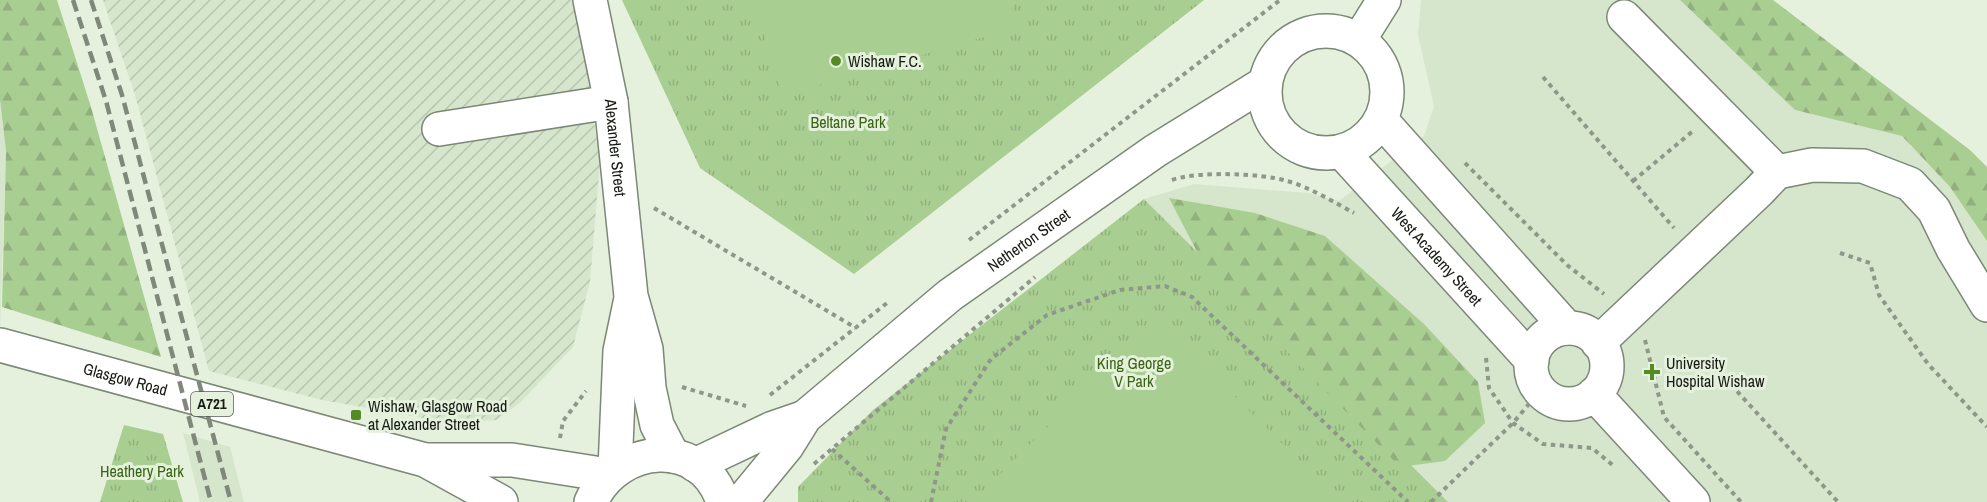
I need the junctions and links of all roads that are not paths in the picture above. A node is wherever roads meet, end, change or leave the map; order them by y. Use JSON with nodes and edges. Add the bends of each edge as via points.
{"nodes":[{"id":1,"x":590,"y":0,"type":"edge"},
{"id":2,"x":1384,"y":0,"type":"edge"},
{"id":3,"x":1624,"y":17,"type":"dead end"},
{"id":4,"x":1359,"y":40,"type":"junction"},
{"id":5,"x":1265,"y":83,"type":"junction"},
{"id":6,"x":611,"y":102,"type":"junction"},
{"id":7,"x":1381,"y":120,"type":"junction"},
{"id":8,"x":439,"y":129,"type":"dead end"},
{"id":9,"x":1342,"y":152,"type":"junction"},
{"id":10,"x":1777,"y":171,"type":"junction"},
{"id":11,"x":631,"y":296,"type":"junction"},
{"id":12,"x":1987,"y":305,"type":"edge"},
{"id":13,"x":1567,"y":328,"type":"junction"},
{"id":14,"x":1598,"y":343,"type":"junction"},
{"id":15,"x":0,"y":345,"type":"edge"},
{"id":16,"x":1536,"y":376,"type":"junction"},
{"id":17,"x":1594,"y":394,"type":"junction"},
{"id":18,"x":805,"y":417,"type":"junction"},
{"id":19,"x":425,"y":460,"type":"junction"},
{"id":20,"x":684,"y":461,"type":"junction"},
{"id":21,"x":612,"y":472,"type":"junction"},
{"id":22,"x":501,"y":502,"type":"edge"},
{"id":23,"x":591,"y":502,"type":"edge"},
{"id":24,"x":723,"y":502,"type":"edge"},
{"id":25,"x":741,"y":502,"type":"edge"},
{"id":26,"x":1692,"y":502,"type":"edge"}],
"edges":[{"from":1,"to":6,"type":"street","name":"Alexander Street"},
{"from":2,"to":4,"type":"street"},
{"from":3,"to":10,"type":"street"},
{"from":4,"to":5,"type":"street","via":[[1339,32],[1312,32],[1293,40],[1277,55]]},
{"from":4,"to":7,"type":"street","via":[[1379,61],[1386,81],[1387,100]]},
{"from":5,"to":9,"type":"street","via":[[1265,103],[1275,127],[1290,142],[1302,149]]},
{"from":5,"to":18,"type":"street","name":"Netherton Street","via":[[1155,151],[950,295]]},
{"from":6,"to":8,"type":"street"},
{"from":6,"to":11,"type":"street","name":"Alexander Street"},
{"from":7,"to":9,"type":"street","via":[[1361,143]]},
{"from":7,"to":13,"type":"street"},
{"from":9,"to":16,"type":"street","name":"West Academy Street"},
{"from":10,"to":12,"type":"street","via":[[1812,165],[1863,166],[1911,184],[1934,210]]},
{"from":10,"to":14,"type":"street"},
{"from":11,"to":20,"type":"street","name":"Alexander Street","via":[[646,349],[657,425]]},
{"from":11,"to":21,"type":"street","name":"Alexander Street","via":[[620,351]]},
{"from":13,"to":14,"type":"street","via":[[1583,330]]},
{"from":13,"to":16,"type":"street","via":[[1543,337],[1533,352]]},
{"from":14,"to":17,"type":"street","via":[[1606,359],[1605,377]]},
{"from":15,"to":19,"type":"street","name":"Glasgow Road","number":"A721"},
{"from":16,"to":17,"type":"street","via":[[1552,401],[1577,404]]},
{"from":17,"to":26,"type":"street"},
{"from":18,"to":20,"type":"street","name":"Netherton Street"},
{"from":18,"to":25,"type":"street","name":"Netherton Street","via":[[787,446]]},
{"from":19,"to":21,"type":"street","name":"Glasgow Road","number":"A721","via":[[512,460]]},
{"from":19,"to":22,"type":"street","name":"Glasgow Road","number":"A721"},
{"from":20,"to":21,"type":"street","via":[[652,455],[633,459]]},
{"from":20,"to":24,"type":"street","name":"Alexander Street","via":[[713,483]]},
{"from":21,"to":23,"type":"street","via":[[597,488]]}]}
